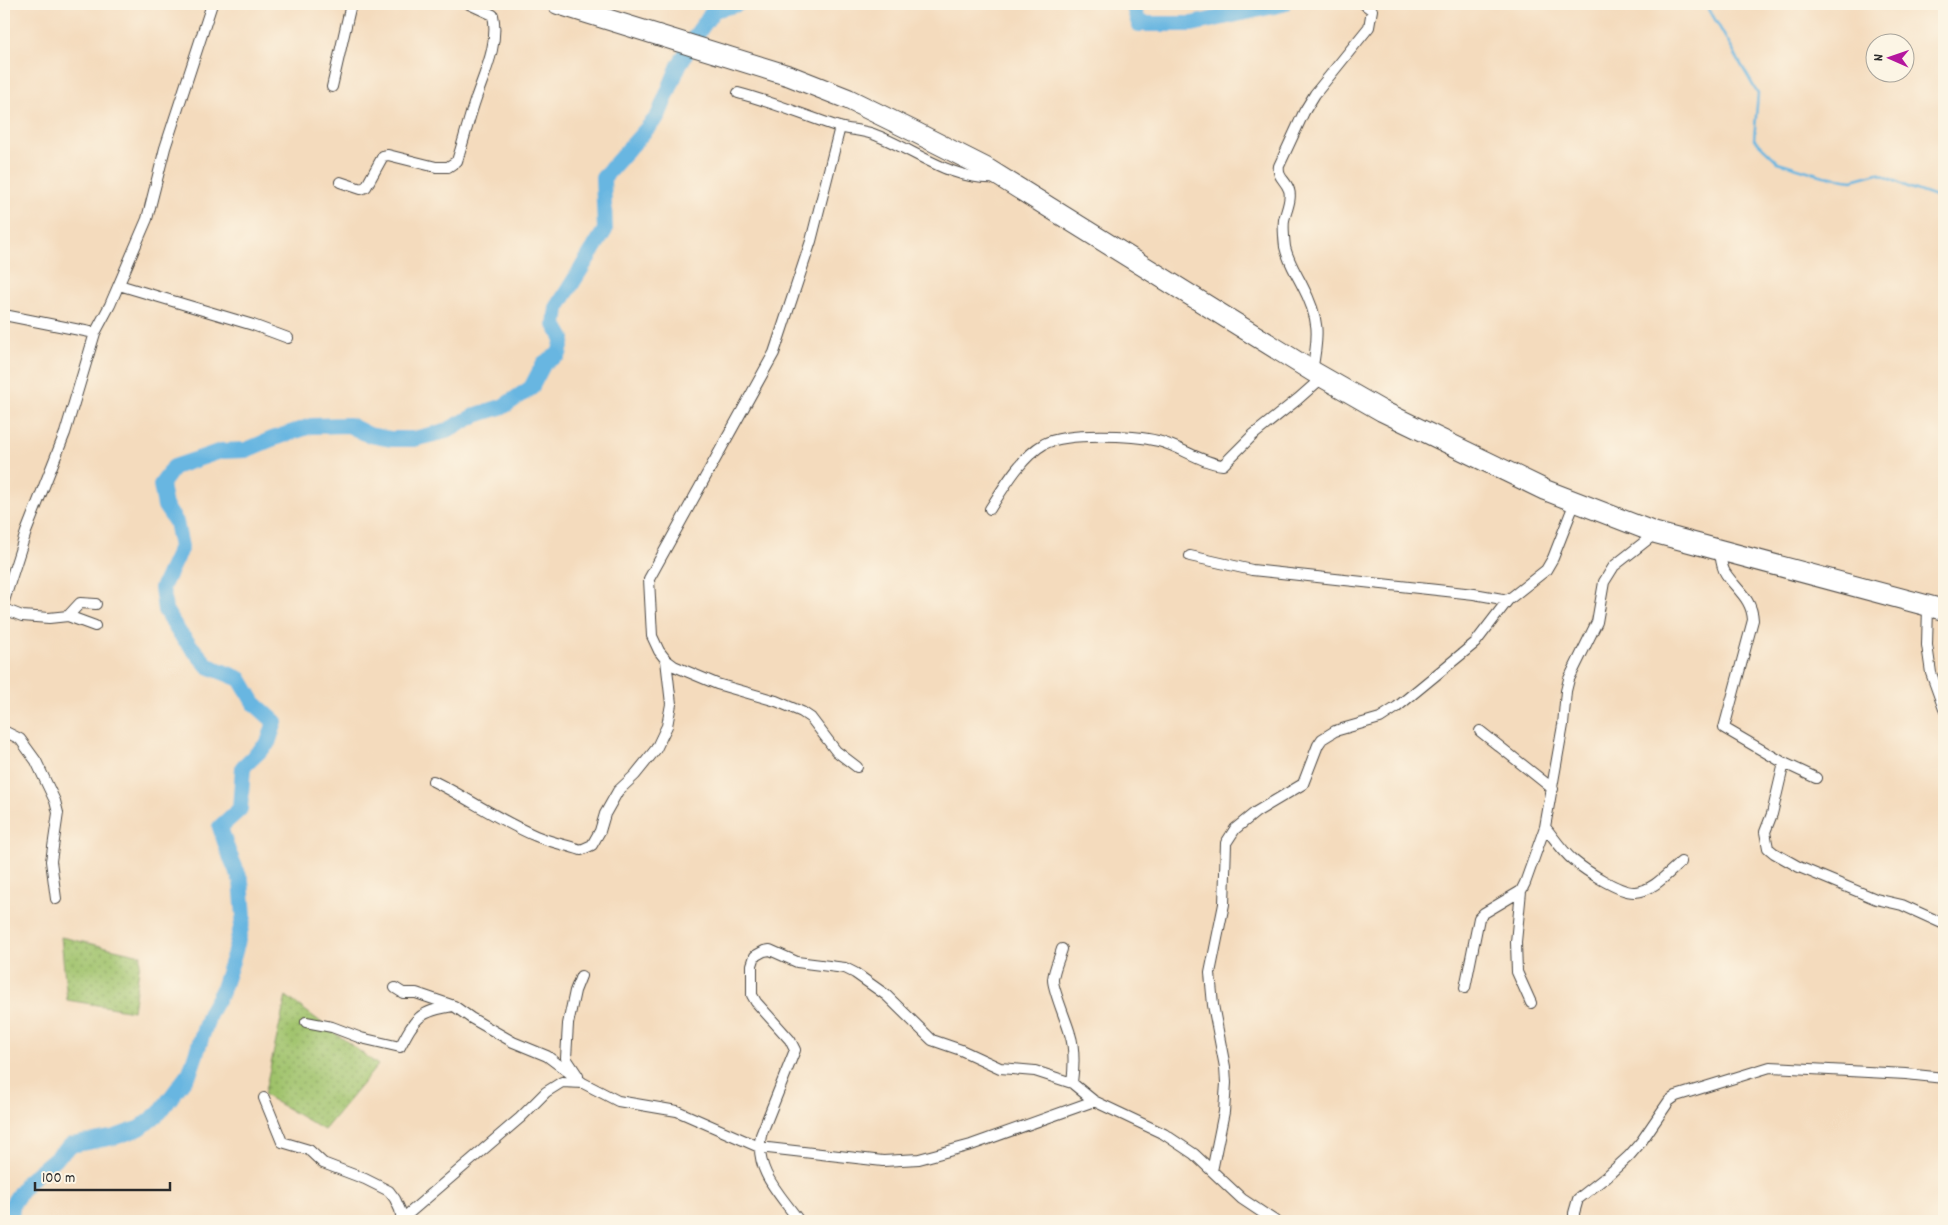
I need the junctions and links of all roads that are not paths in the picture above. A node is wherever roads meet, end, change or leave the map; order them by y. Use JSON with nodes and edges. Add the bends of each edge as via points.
{"nodes":[{"id":1,"x":212,"y":4,"type":"edge"},
{"id":2,"x":351,"y":4,"type":"edge"},
{"id":3,"x":469,"y":4,"type":"edge"},
{"id":4,"x":558,"y":4,"type":"edge"},
{"id":5,"x":1364,"y":4,"type":"edge"},
{"id":6,"x":332,"y":87,"type":"dead end"},
{"id":7,"x":738,"y":93,"type":"dead end"},
{"id":8,"x":840,"y":127,"type":"junction"},
{"id":9,"x":1001,"y":178,"type":"junction"},
{"id":10,"x":340,"y":182,"type":"dead end"},
{"id":11,"x":119,"y":284,"type":"junction"},
{"id":12,"x":4,"y":315,"type":"edge"},
{"id":13,"x":95,"y":334,"type":"junction"},
{"id":14,"x":288,"y":338,"type":"dead end"},
{"id":15,"x":1318,"y":374,"type":"junction"},
{"id":16,"x":1575,"y":502,"type":"junction"},
{"id":17,"x":990,"y":508,"type":"dead end"},
{"id":18,"x":1656,"y":533,"type":"junction"},
{"id":19,"x":1720,"y":551,"type":"junction"},
{"id":20,"x":1190,"y":556,"type":"dead end"},
{"id":21,"x":1508,"y":600,"type":"junction"},
{"id":22,"x":4,"y":601,"type":"edge"},
{"id":23,"x":96,"y":604,"type":"dead end"},
{"id":24,"x":1936,"y":608,"type":"edge"},
{"id":25,"x":4,"y":609,"type":"edge"},
{"id":26,"x":68,"y":616,"type":"junction"},
{"id":27,"x":94,"y":626,"type":"dead end"},
{"id":28,"x":666,"y":660,"type":"junction"},
{"id":29,"x":1944,"y":709,"type":"edge"},
{"id":30,"x":4,"y":731,"type":"edge"},
{"id":31,"x":1480,"y":731,"type":"dead end"},
{"id":32,"x":1784,"y":763,"type":"junction"},
{"id":33,"x":857,"y":767,"type":"dead end"},
{"id":34,"x":1816,"y":778,"type":"dead end"},
{"id":35,"x":433,"y":781,"type":"dead end"},
{"id":36,"x":1553,"y":789,"type":"junction"},
{"id":37,"x":1545,"y":827,"type":"junction"},
{"id":38,"x":1681,"y":862,"type":"dead end"},
{"id":39,"x":1521,"y":891,"type":"junction"},
{"id":40,"x":56,"y":899,"type":"dead end"},
{"id":41,"x":1944,"y":924,"type":"edge"},
{"id":42,"x":1062,"y":949,"type":"dead end"},
{"id":43,"x":581,"y":976,"type":"dead end"},
{"id":44,"x":395,"y":988,"type":"dead end"},
{"id":45,"x":1466,"y":988,"type":"dead end"},
{"id":46,"x":1531,"y":1003,"type":"dead end"},
{"id":47,"x":454,"y":1006,"type":"junction"},
{"id":48,"x":306,"y":1022,"type":"dead end"},
{"id":49,"x":1944,"y":1078,"type":"edge"},
{"id":50,"x":583,"y":1083,"type":"junction"},
{"id":51,"x":1072,"y":1084,"type":"junction"},
{"id":52,"x":264,"y":1098,"type":"dead end"},
{"id":53,"x":1094,"y":1101,"type":"junction"},
{"id":54,"x":759,"y":1147,"type":"junction"},
{"id":55,"x":1212,"y":1170,"type":"junction"},
{"id":56,"x":401,"y":1220,"type":"edge"},
{"id":57,"x":798,"y":1221,"type":"edge"},
{"id":58,"x":1275,"y":1221,"type":"edge"},
{"id":59,"x":1574,"y":1221,"type":"edge"}],
"edges":[{"from":1,"to":11,"type":"street","via":[[168,140],[147,219]]},
{"from":2,"to":6,"type":"street"},
{"from":3,"to":10,"type":"street","via":[[493,15],[495,23],[484,80],[457,160],[448,167],[436,167],[388,155],[379,160],[366,187],[361,189]]},
{"from":4,"to":9,"type":"highway","via":[[790,76],[904,126]]},
{"from":5,"to":15,"type":"street","via":[[1372,10],[1369,28],[1315,94],[1278,172],[1289,190],[1290,199],[1284,221],[1287,256],[1308,296],[1316,320]]},
{"from":7,"to":8,"type":"street"},
{"from":8,"to":9,"type":"street","via":[[872,134],[959,175]]},
{"from":8,"to":28,"type":"street","via":[[811,241],[774,353],[649,579],[652,636]]},
{"from":9,"to":15,"type":"highway"},
{"from":11,"to":13,"type":"street"},
{"from":11,"to":14,"type":"street"},
{"from":12,"to":13,"type":"street"},
{"from":13,"to":22,"type":"street","via":[[65,433],[26,532]]},
{"from":15,"to":16,"type":"highway","via":[[1382,411]]},
{"from":15,"to":17,"type":"street","via":[[1298,399],[1253,435],[1223,465],[1158,441],[1071,436],[1044,444],[1017,468]]},
{"from":16,"to":18,"type":"highway"},
{"from":16,"to":21,"type":"street","via":[[1546,570]]},
{"from":18,"to":19,"type":"highway"},
{"from":18,"to":36,"type":"street","via":[[1614,566],[1604,582],[1598,622],[1566,691]]},
{"from":19,"to":24,"type":"highway"},
{"from":19,"to":32,"type":"street","via":[[1725,572],[1748,600],[1753,620],[1724,728]]},
{"from":20,"to":21,"type":"street","via":[[1252,570]]},
{"from":21,"to":55,"type":"street","via":[[1474,643],[1397,706],[1380,718],[1335,731],[1322,739],[1303,784],[1256,812],[1235,829],[1226,843],[1224,904],[1210,973],[1226,1084],[1224,1112]]},
{"from":23,"to":26,"type":"street","via":[[80,603]]},
{"from":24,"to":29,"type":"street","via":[[1927,645],[1931,673]]},
{"from":25,"to":26,"type":"street","via":[[22,616]]},
{"from":26,"to":27,"type":"street"},
{"from":28,"to":33,"type":"street","via":[[717,684],[802,712],[811,718],[836,751]]},
{"from":28,"to":35,"type":"street","via":[[671,704],[667,726],[656,749],[618,791],[592,845],[581,850],[538,837]]},
{"from":30,"to":40,"type":"street","via":[[20,739],[36,760],[55,801],[58,813],[51,860]]},
{"from":31,"to":36,"type":"street"},
{"from":32,"to":34,"type":"street"},
{"from":32,"to":41,"type":"street","via":[[1765,832],[1768,848],[1799,867]]},
{"from":36,"to":37,"type":"street"},
{"from":37,"to":38,"type":"street","via":[[1572,860],[1619,888],[1635,892],[1642,890],[1659,882]]},
{"from":37,"to":39,"type":"street"},
{"from":39,"to":45,"type":"street","via":[[1479,918]]},
{"from":39,"to":46,"type":"street","via":[[1517,972]]},
{"from":42,"to":51,"type":"street","via":[[1052,979],[1071,1036]]},
{"from":43,"to":50,"type":"street","via":[[568,1024],[566,1058]]},
{"from":44,"to":47,"type":"street"},
{"from":47,"to":48,"type":"street","via":[[423,1013],[412,1024],[400,1047]]},
{"from":47,"to":50,"type":"street","via":[[513,1042],[547,1056]]},
{"from":49,"to":59,"type":"street","via":[[1770,1067],[1676,1096],[1629,1156],[1578,1199]]},
{"from":50,"to":54,"type":"street","via":[[618,1101],[677,1111]]},
{"from":50,"to":56,"type":"street","via":[[562,1082],[546,1092]]},
{"from":51,"to":53,"type":"street"},
{"from":51,"to":54,"type":"street","via":[[1035,1071],[1000,1068],[932,1040],[886,995],[845,968],[797,962],[770,950],[764,951],[755,956],[752,965],[752,995],[795,1050]]},
{"from":52,"to":56,"type":"street","via":[[282,1142],[309,1150],[324,1163],[389,1191],[398,1204]]},
{"from":53,"to":54,"type":"street","via":[[970,1145],[919,1159],[883,1161]]},
{"from":53,"to":55,"type":"street","via":[[1164,1134]]},
{"from":54,"to":57,"type":"street","via":[[772,1186]]},
{"from":55,"to":58,"type":"street","via":[[1242,1199]]}]}
